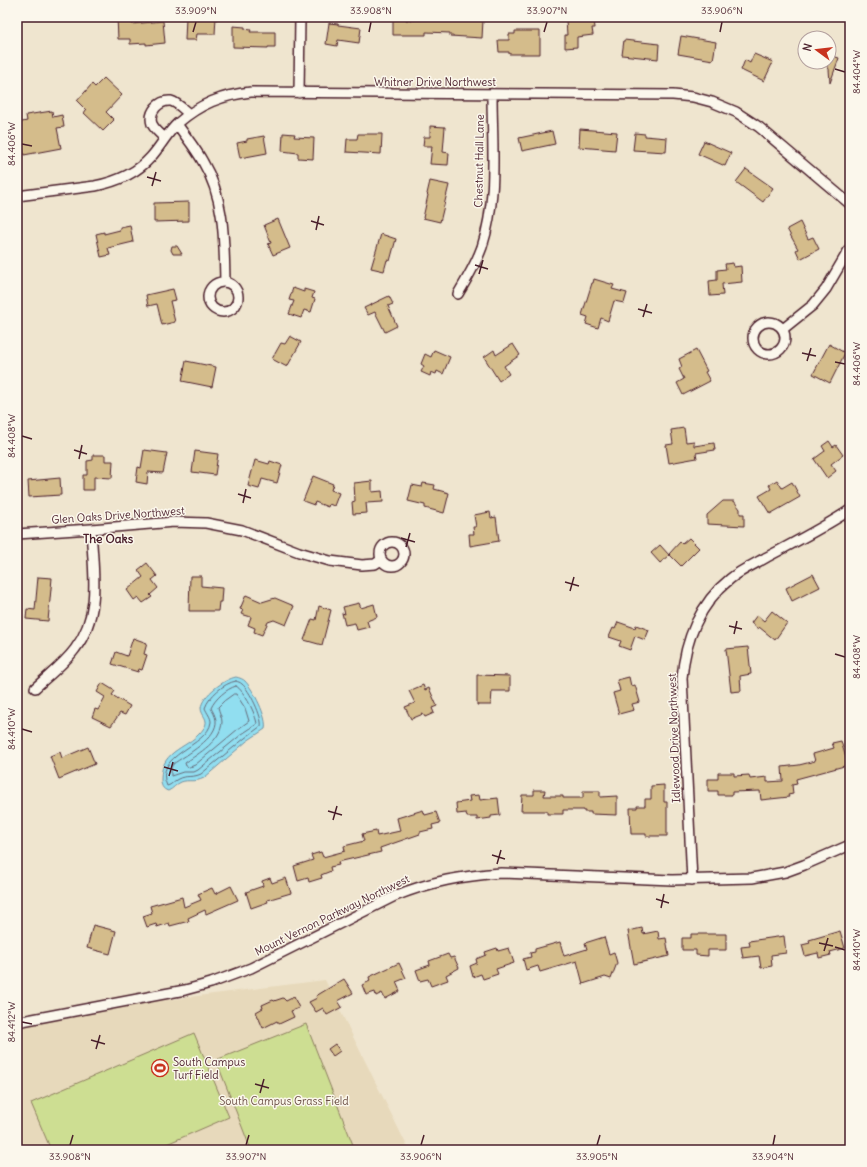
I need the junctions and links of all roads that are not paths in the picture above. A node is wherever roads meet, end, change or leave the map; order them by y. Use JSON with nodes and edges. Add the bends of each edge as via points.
{"nodes":[{"id":1,"x":300,"y":17,"type":"edge"},
{"id":2,"x":299,"y":93,"type":"junction"},
{"id":3,"x":492,"y":94,"type":"junction"},
{"id":4,"x":189,"y":114,"type":"junction"},
{"id":5,"x":177,"y":124,"type":"junction"},
{"id":6,"x":165,"y":138,"type":"junction"},
{"id":7,"x":17,"y":196,"type":"edge"},
{"id":8,"x":850,"y":204,"type":"edge"},
{"id":9,"x":850,"y":248,"type":"edge"},
{"id":10,"x":225,"y":282,"type":"dead end"},
{"id":11,"x":458,"y":294,"type":"dead end"},
{"id":12,"x":783,"y":329,"type":"dead end"},
{"id":13,"x":850,"y":510,"type":"edge"},
{"id":14,"x":91,"y":529,"type":"junction"},
{"id":15,"x":17,"y":534,"type":"edge"},
{"id":16,"x":381,"y":560,"type":"dead end"},
{"id":17,"x":35,"y":688,"type":"dead end"},
{"id":18,"x":850,"y":845,"type":"edge"},
{"id":19,"x":692,"y":880,"type":"junction"},
{"id":20,"x":17,"y":1022,"type":"edge"}],
"edges":[{"from":1,"to":2,"type":"street"},
{"from":2,"to":3,"type":"street","name":"Whitner Drive Northwest"},
{"from":2,"to":4,"type":"street","name":"Whitner Drive Northwest","via":[[233,94],[209,102]]},
{"from":3,"to":8,"type":"street","name":"Whitner Drive Northwest","via":[[673,95],[712,102],[736,112],[759,127]]},
{"from":3,"to":11,"type":"street","name":"Chestnut Hall Lane","via":[[491,210],[482,247]]},
{"from":4,"to":5,"type":"street","name":"Whitner Drive Northwest"},
{"from":4,"to":6,"type":"street","via":[[172,102],[163,102],[156,106],[151,114],[152,123]]},
{"from":5,"to":6,"type":"street","name":"Whitner Drive Northwest"},
{"from":5,"to":10,"type":"street","via":[[203,162],[217,192],[224,226]]},
{"from":6,"to":7,"type":"street","name":"Whitner Drive Northwest","via":[[151,157],[125,177],[95,186]]},
{"from":9,"to":12,"type":"street","via":[[826,289],[812,305]]},
{"from":13,"to":19,"type":"street","name":"Idlewood Drive Northwest","via":[[730,579],[712,597],[691,634],[683,662],[682,678]]},
{"from":14,"to":15,"type":"street","name":"Glen Oaks Drive Northwest"},
{"from":14,"to":16,"type":"street","name":"Glen Oaks Drive Northwest","via":[[206,522],[242,530],[330,561],[362,565],[375,564]]},
{"from":14,"to":17,"type":"street","via":[[95,592],[91,618],[76,648]]},
{"from":18,"to":19,"type":"street","name":"Mount Vernon Parkway Northwest","via":[[804,865],[770,875]]},
{"from":19,"to":20,"type":"street","name":"Mount Vernon Parkway Northwest","via":[[502,873],[449,879],[395,896],[252,968],[211,983]]}]}
